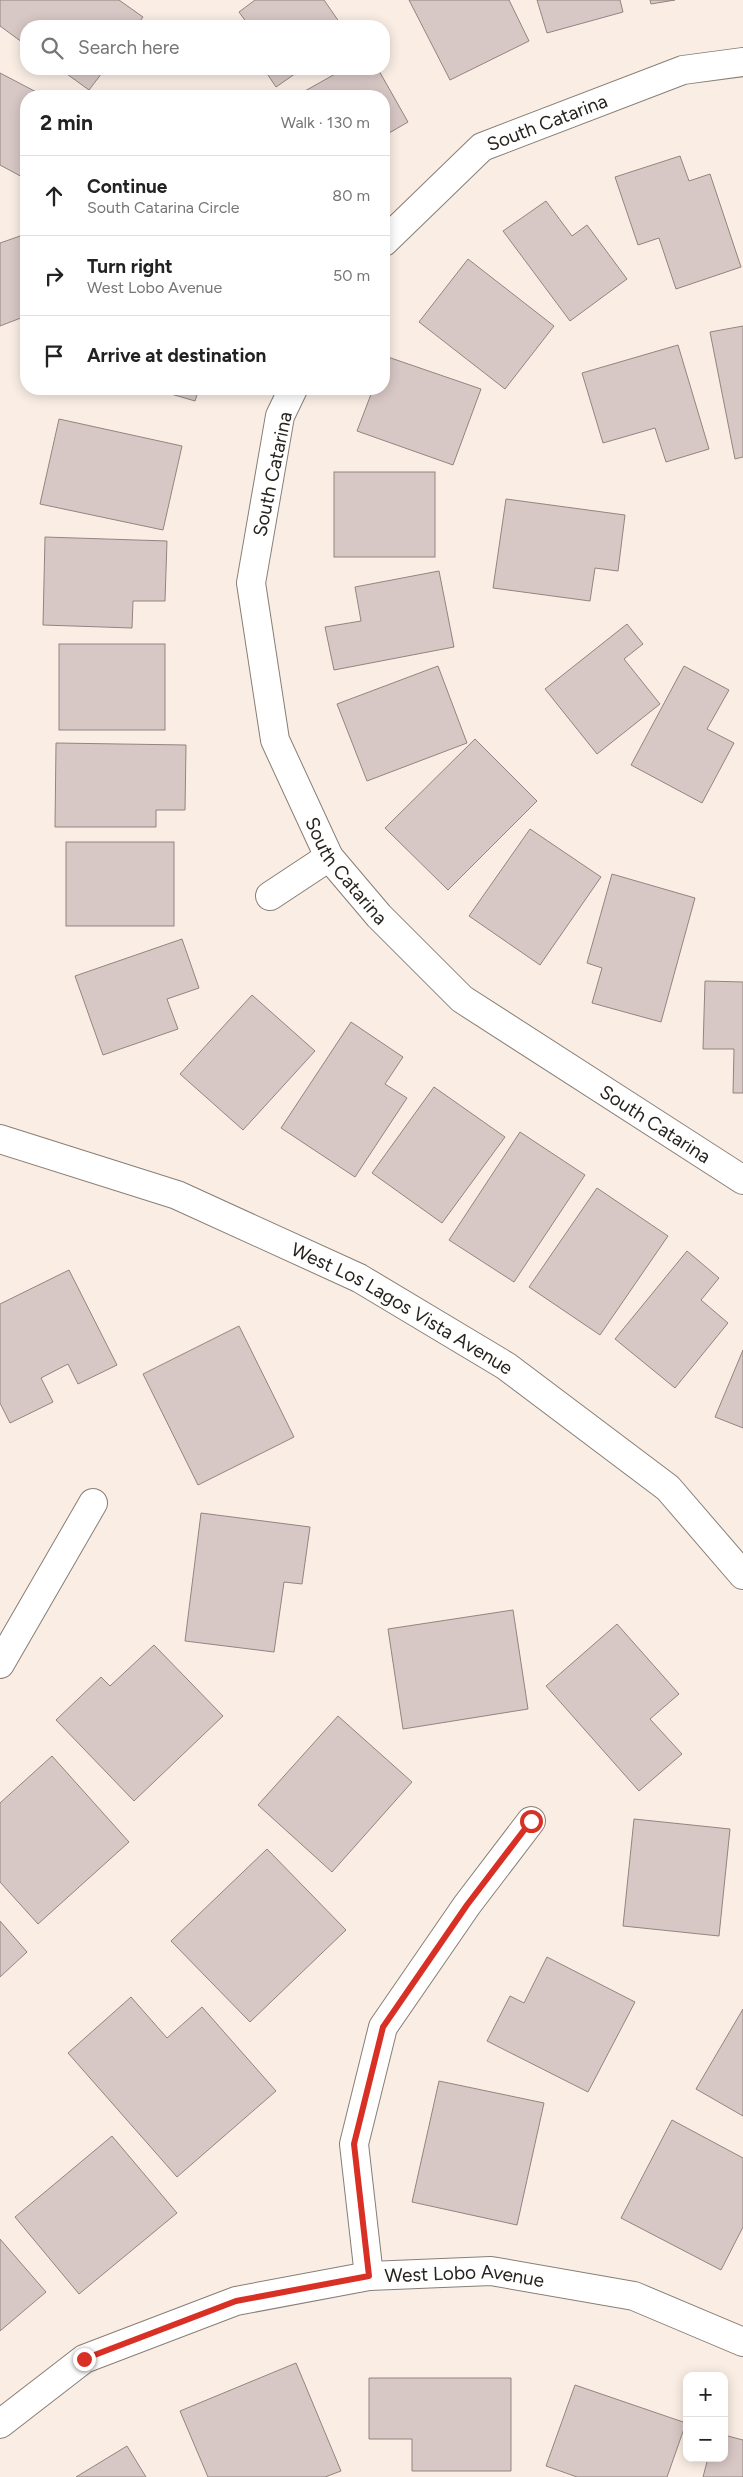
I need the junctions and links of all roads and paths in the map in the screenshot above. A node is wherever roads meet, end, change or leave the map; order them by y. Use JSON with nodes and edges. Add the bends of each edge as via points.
{"nodes":[{"id":1,"x":743,"y":62,"type":"edge"},
{"id":2,"x":390,"y":236,"type":"edge"},
{"id":3,"x":290,"y":395,"type":"edge"},
{"id":4,"x":329,"y":857,"type":"junction"},
{"id":5,"x":270,"y":896,"type":"dead end"},
{"id":6,"x":0,"y":1140,"type":"edge"},
{"id":7,"x":743,"y":1180,"type":"edge"},
{"id":8,"x":93,"y":1503,"type":"dead end"},
{"id":9,"x":743,"y":1575,"type":"edge"},
{"id":10,"x":0,"y":1664,"type":"edge"},
{"id":11,"x":531,"y":1821,"type":"dead end"},
{"id":12,"x":369,"y":2276,"type":"junction"},
{"id":13,"x":743,"y":2342,"type":"edge"},
{"id":14,"x":0,"y":2424,"type":"edge"}],
"edges":[{"from":1,"to":2,"type":"street","name":"South Catarina","via":[[683,70],[482,147]]},
{"from":3,"to":4,"type":"street","name":"South Catarina","via":[[280,416],[251,583],[275,740]]},
{"from":4,"to":5,"type":"street"},
{"from":4,"to":7,"type":"street","name":"South Catarina","via":[[379,916],[462,999]]},
{"from":6,"to":9,"type":"street","name":"West Los Lagos Vista Avenue","via":[[177,1195],[358,1278],[506,1366],[668,1488]]},
{"from":8,"to":10,"type":"street"},
{"from":11,"to":12,"type":"street","via":[[467,1905],[383,2027],[354,2144]]},
{"from":12,"to":13,"type":"street","name":"West Lobo Avenue","via":[[491,2271],[624,2294]]},
{"from":12,"to":14,"type":"street","name":"West Lobo Avenue","via":[[236,2301],[84,2359]]}]}
